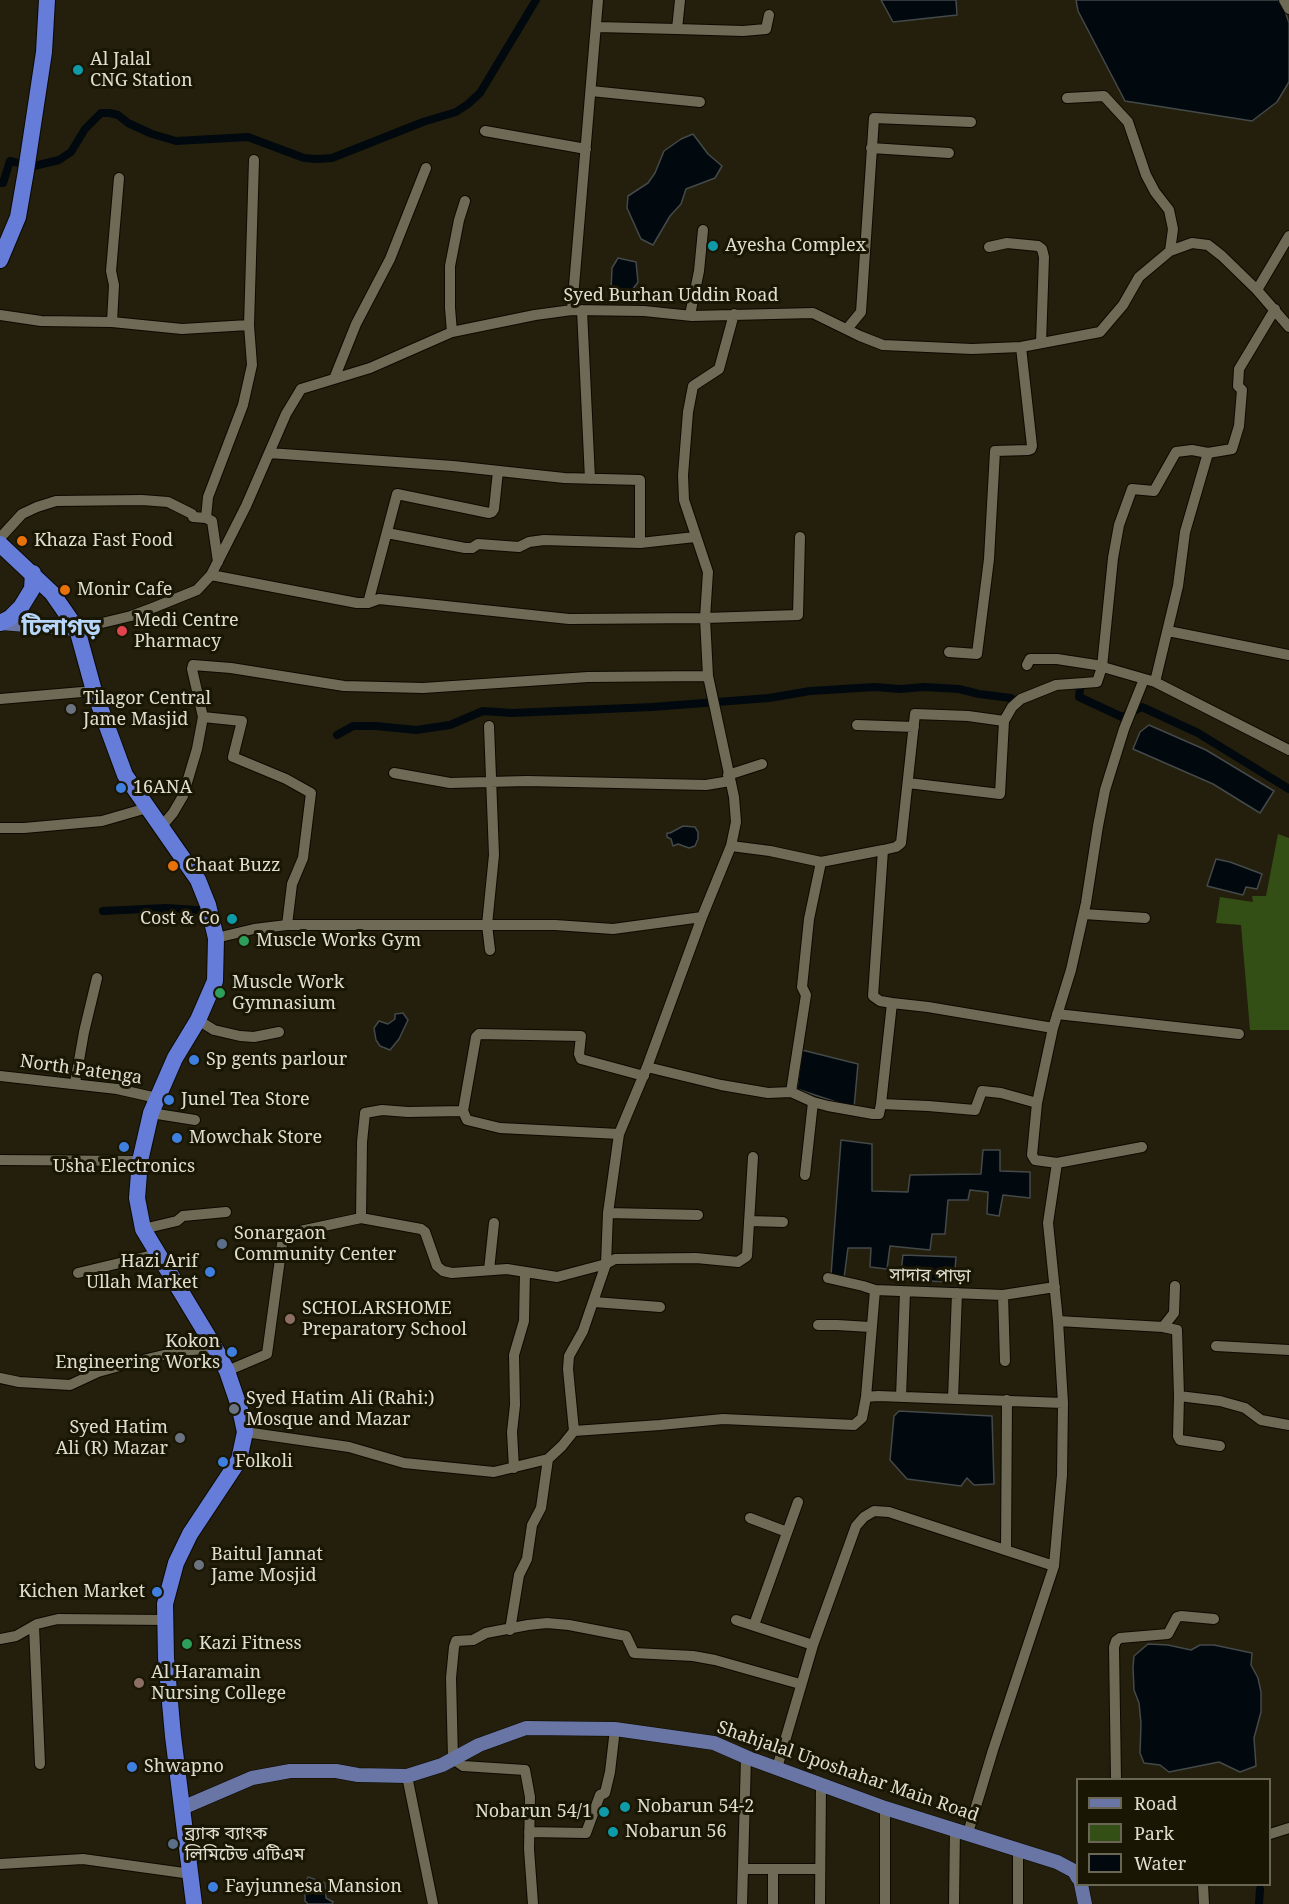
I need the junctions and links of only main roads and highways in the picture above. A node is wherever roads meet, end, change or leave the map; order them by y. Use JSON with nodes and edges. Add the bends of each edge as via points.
{"nodes":[{"id":1,"x":47,"y":0,"type":"edge"},
{"id":2,"x":0,"y":260,"type":"edge"},
{"id":3,"x":0,"y":544,"type":"edge"},
{"id":4,"x":33,"y":573,"type":"junction"},
{"id":5,"x":0,"y":623,"type":"edge"},
{"id":6,"x":77,"y":629,"type":"junction"},
{"id":7,"x":182,"y":1808,"type":"junction"},
{"id":8,"x":1076,"y":1873,"type":"edge"},
{"id":9,"x":1082,"y":1886,"type":"edge"},
{"id":10,"x":194,"y":1904,"type":"edge"},
{"id":11,"x":1085,"y":1904,"type":"edge"}],
"edges":[{"from":1,"to":2,"type":"highway","via":[[44,52],[27,171],[18,218]]},
{"from":3,"to":4,"type":"highway"},
{"from":4,"to":5,"type":"highway","via":[[32,589],[21,607]]},
{"from":4,"to":6,"type":"highway"},
{"from":5,"to":6,"type":"main road"},
{"from":6,"to":7,"type":"highway","via":[[94,691],[125,775],[198,880],[216,938],[215,981],[154,1106],[140,1161],[137,1198],[143,1229],[227,1371],[245,1432],[239,1460],[190,1534],[176,1563],[165,1604],[166,1658]]},
{"from":7,"to":8,"type":"main road","name":"Shahjalal Uposhahar Main Road","via":[[252,1778],[290,1770],[407,1776],[526,1728],[615,1729],[714,1743],[885,1808],[1057,1862]]},
{"from":7,"to":10,"type":"highway"},
{"from":9,"to":11,"type":"main road"}]}
